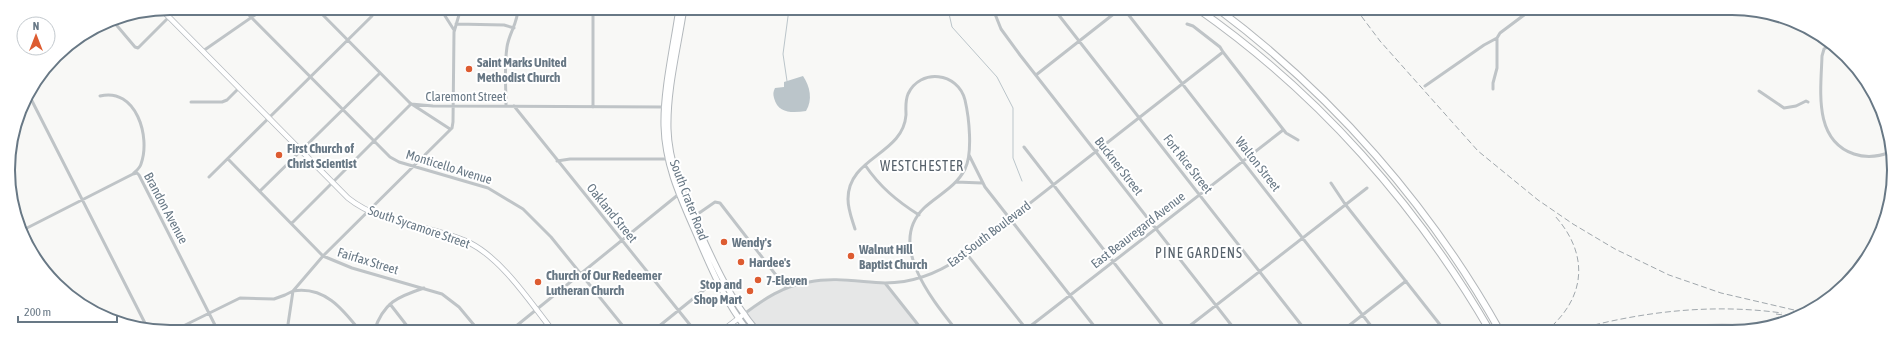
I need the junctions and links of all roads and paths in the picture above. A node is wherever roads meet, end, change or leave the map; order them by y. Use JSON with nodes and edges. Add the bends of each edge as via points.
{"nodes":[{"id":1,"x":248,"y":15,"type":"edge"},
{"id":2,"x":255,"y":15,"type":"edge"},
{"id":3,"x":323,"y":15,"type":"edge"},
{"id":4,"x":372,"y":15,"type":"edge"},
{"id":5,"x":444,"y":15,"type":"edge"},
{"id":6,"x":459,"y":15,"type":"edge"},
{"id":7,"x":518,"y":15,"type":"edge"},
{"id":8,"x":593,"y":15,"type":"edge"},
{"id":9,"x":679,"y":15,"type":"edge"},
{"id":10,"x":683,"y":15,"type":"edge"},
{"id":11,"x":995,"y":15,"type":"edge"},
{"id":12,"x":1059,"y":15,"type":"edge"},
{"id":13,"x":1112,"y":15,"type":"edge"},
{"id":14,"x":1129,"y":15,"type":"edge"},
{"id":15,"x":1206,"y":15,"type":"edge"},
{"id":16,"x":1225,"y":15,"type":"edge"},
{"id":17,"x":1524,"y":15,"type":"edge"},
{"id":18,"x":169,"y":17,"type":"joint"},
{"id":19,"x":251,"y":18,"type":"junction"},
{"id":20,"x":456,"y":24,"type":"junction"},
{"id":21,"x":1187,"y":24,"type":"dead end"},
{"id":22,"x":116,"y":25,"type":"edge"},
{"id":23,"x":514,"y":28,"type":"junction"},
{"id":24,"x":454,"y":30,"type":"junction"},
{"id":25,"x":1497,"y":38,"type":"junction"},
{"id":26,"x":348,"y":40,"type":"junction"},
{"id":27,"x":1079,"y":41,"type":"junction"},
{"id":28,"x":1826,"y":47,"type":"edge"},
{"id":29,"x":203,"y":51,"type":"junction"},
{"id":30,"x":1223,"y":52,"type":"junction"},
{"id":31,"x":380,"y":73,"type":"junction"},
{"id":32,"x":1036,"y":75,"type":"junction"},
{"id":33,"x":310,"y":78,"type":"junction"},
{"id":34,"x":1182,"y":84,"type":"junction"},
{"id":35,"x":1425,"y":86,"type":"dead end"},
{"id":36,"x":239,"y":88,"type":"junction"},
{"id":37,"x":1493,"y":89,"type":"dead end"},
{"id":38,"x":1759,"y":91,"type":"dead end"},
{"id":39,"x":100,"y":96,"type":"dead end"},
{"id":40,"x":32,"y":100,"type":"edge"},
{"id":41,"x":191,"y":102,"type":"dead end"},
{"id":42,"x":1808,"y":102,"type":"dead end"},
{"id":43,"x":411,"y":104,"type":"junction"},
{"id":44,"x":453,"y":106,"type":"junction"},
{"id":45,"x":506,"y":106,"type":"junction"},
{"id":46,"x":514,"y":106,"type":"junction"},
{"id":47,"x":593,"y":107,"type":"junction"},
{"id":48,"x":667,"y":107,"type":"junction"},
{"id":49,"x":342,"y":110,"type":"junction"},
{"id":50,"x":269,"y":118,"type":"junction"},
{"id":51,"x":1139,"y":118,"type":"junction"},
{"id":52,"x":450,"y":129,"type":"junction"},
{"id":53,"x":1283,"y":130,"type":"junction"},
{"id":54,"x":1298,"y":140,"type":"dead end"},
{"id":55,"x":374,"y":142,"type":"junction"},
{"id":56,"x":1024,"y":147,"type":"dead end"},
{"id":57,"x":301,"y":150,"type":"junction"},
{"id":58,"x":1096,"y":152,"type":"junction"},
{"id":59,"x":1886,"y":153,"type":"edge"},
{"id":60,"x":969,"y":155,"type":"junction"},
{"id":61,"x":228,"y":159,"type":"junction"},
{"id":62,"x":670,"y":159,"type":"junction"},
{"id":63,"x":557,"y":161,"type":"junction"},
{"id":64,"x":1242,"y":161,"type":"junction"},
{"id":65,"x":864,"y":165,"type":"junction"},
{"id":66,"x":414,"y":166,"type":"junction"},
{"id":67,"x":133,"y":174,"type":"junction"},
{"id":68,"x":210,"y":177,"type":"dead end"},
{"id":69,"x":333,"y":182,"type":"junction"},
{"id":70,"x":956,"y":182,"type":"junction"},
{"id":71,"x":982,"y":183,"type":"junction"},
{"id":72,"x":1331,"y":183,"type":"dead end"},
{"id":73,"x":1053,"y":185,"type":"junction"},
{"id":74,"x":1367,"y":188,"type":"dead end"},
{"id":75,"x":260,"y":191,"type":"junction"},
{"id":76,"x":680,"y":193,"type":"junction"},
{"id":77,"x":1199,"y":195,"type":"junction"},
{"id":78,"x":82,"y":200,"type":"junction"},
{"id":79,"x":1345,"y":204,"type":"junction"},
{"id":80,"x":368,"y":211,"type":"junction"},
{"id":81,"x":919,"y":215,"type":"junction"},
{"id":82,"x":692,"y":219,"type":"junction"},
{"id":83,"x":1009,"y":219,"type":"junction"},
{"id":84,"x":292,"y":223,"type":"junction"},
{"id":85,"x":27,"y":228,"type":"edge"},
{"id":86,"x":855,"y":228,"type":"dead end"},
{"id":87,"x":1156,"y":228,"type":"junction"},
{"id":88,"x":1302,"y":238,"type":"junction"},
{"id":89,"x":622,"y":241,"type":"junction"},
{"id":90,"x":966,"y":253,"type":"junction"},
{"id":91,"x":323,"y":256,"type":"junction"},
{"id":92,"x":1113,"y":262,"type":"junction"},
{"id":93,"x":1260,"y":271,"type":"junction"},
{"id":94,"x":581,"y":274,"type":"junction"},
{"id":95,"x":718,"y":278,"type":"junction"},
{"id":96,"x":919,"y":278,"type":"junction"},
{"id":97,"x":1406,"y":281,"type":"junction"},
{"id":98,"x":885,"y":282,"type":"junction"},
{"id":99,"x":424,"y":288,"type":"junction"},
{"id":100,"x":786,"y":288,"type":"junction"},
{"id":101,"x":293,"y":291,"type":"junction"},
{"id":102,"x":1070,"y":296,"type":"junction"},
{"id":103,"x":390,"y":304,"type":"junction"},
{"id":104,"x":1216,"y":306,"type":"junction"},
{"id":105,"x":536,"y":310,"type":"junction"},
{"id":106,"x":678,"y":311,"type":"junction"},
{"id":107,"x":209,"y":312,"type":"junction"},
{"id":108,"x":744,"y":314,"type":"junction"},
{"id":109,"x":1363,"y":315,"type":"junction"},
{"id":110,"x":738,"y":318,"type":"junction"},
{"id":111,"x":145,"y":323,"type":"edge"},
{"id":112,"x":184,"y":325,"type":"edge"},
{"id":113,"x":215,"y":325,"type":"edge"},
{"id":114,"x":288,"y":325,"type":"edge"},
{"id":115,"x":355,"y":325,"type":"edge"},
{"id":116,"x":377,"y":325,"type":"edge"},
{"id":117,"x":406,"y":325,"type":"edge"},
{"id":118,"x":474,"y":325,"type":"edge"},
{"id":119,"x":517,"y":325,"type":"edge"},
{"id":120,"x":548,"y":325,"type":"edge"},
{"id":121,"x":622,"y":325,"type":"edge"},
{"id":122,"x":660,"y":325,"type":"edge"},
{"id":123,"x":690,"y":325,"type":"edge"},
{"id":124,"x":729,"y":325,"type":"edge"},
{"id":125,"x":743,"y":325,"type":"edge"},
{"id":126,"x":752,"y":325,"type":"edge"},
{"id":127,"x":917,"y":325,"type":"edge"},
{"id":128,"x":952,"y":325,"type":"edge"},
{"id":129,"x":1021,"y":325,"type":"edge"},
{"id":130,"x":1034,"y":325,"type":"edge"},
{"id":131,"x":1093,"y":325,"type":"edge"},
{"id":132,"x":1162,"y":325,"type":"edge"},
{"id":133,"x":1191,"y":325,"type":"edge"},
{"id":134,"x":1231,"y":325,"type":"edge"},
{"id":135,"x":1301,"y":325,"type":"edge"},
{"id":136,"x":1350,"y":325,"type":"edge"},
{"id":137,"x":1370,"y":325,"type":"edge"},
{"id":138,"x":1440,"y":325,"type":"edge"},
{"id":139,"x":1486,"y":325,"type":"edge"},
{"id":140,"x":1496,"y":325,"type":"edge"}],
"edges":[{"from":1,"to":19,"type":"street","name":"Monticello Avenue"},
{"from":2,"to":19,"type":"street"},
{"from":3,"to":26,"type":"street"},
{"from":4,"to":26,"type":"street"},
{"from":5,"to":24,"type":"street"},
{"from":6,"to":20,"type":"street"},
{"from":7,"to":23,"type":"street"},
{"from":8,"to":47,"type":"street"},
{"from":9,"to":48,"type":"main road","name":"South Crater Road"},
{"from":10,"to":48,"type":"main road","name":"South Crater Road"},
{"from":11,"to":32,"type":"street","name":"Buckner Street","via":[[1001,29]]},
{"from":12,"to":27,"type":"street","name":"Fort Rice Street"},
{"from":13,"to":27,"type":"street"},
{"from":14,"to":34,"type":"street","name":"Walton Street"},
{"from":15,"to":139,"type":"highway","via":[[1277,71],[1349,141],[1431,240]]},
{"from":16,"to":140,"type":"highway","via":[[1295,74],[1378,158],[1453,254]]},
{"from":17,"to":25,"type":"street"},
{"from":18,"to":22,"type":"street","via":[[138,48]]},
{"from":18,"to":29,"type":"main road","name":"South Sycamore Street"},
{"from":19,"to":29,"type":"street"},
{"from":19,"to":33,"type":"street","name":"Monticello Avenue"},
{"from":20,"to":23,"type":"street","via":[[504,25]]},
{"from":20,"to":24,"type":"street"},
{"from":21,"to":30,"type":"street","via":[[1209,37]]},
{"from":23,"to":45,"type":"street","via":[[506,52]]},
{"from":24,"to":44,"type":"street"},
{"from":25,"to":35,"type":"street"},
{"from":25,"to":37,"type":"street","via":[[1497,68]]},
{"from":26,"to":31,"type":"street"},
{"from":26,"to":33,"type":"street"},
{"from":27,"to":32,"type":"street"},
{"from":27,"to":51,"type":"street","name":"Fort Rice Street"},
{"from":28,"to":59,"type":"street","via":[[1822,56],[1821,112],[1826,129],[1837,144],[1851,153],[1873,157]]},
{"from":29,"to":36,"type":"main road","name":"South Sycamore Street"},
{"from":30,"to":34,"type":"street","name":"East South Boulevard"},
{"from":30,"to":53,"type":"street"},
{"from":31,"to":43,"type":"street"},
{"from":31,"to":49,"type":"street"},
{"from":32,"to":58,"type":"street","name":"Buckner Street"},
{"from":33,"to":49,"type":"street","name":"Monticello Avenue"},
{"from":33,"to":50,"type":"street"},
{"from":34,"to":51,"type":"street","name":"East South Boulevard"},
{"from":34,"to":64,"type":"street","name":"Walton Street"},
{"from":36,"to":41,"type":"street","via":[[222,102]]},
{"from":36,"to":50,"type":"main road","name":"South Sycamore Street"},
{"from":38,"to":42,"type":"street","via":[[1784,108]]},
{"from":39,"to":67,"type":"street","name":"Brandon Avenue","via":[[108,94],[122,98],[137,116],[142,129],[143,154],[141,165]]},
{"from":40,"to":78,"type":"street"},
{"from":43,"to":44,"type":"street","name":"Claremont Street"},
{"from":43,"to":52,"type":"street"},
{"from":43,"to":55,"type":"street","name":"Claremont Street"},
{"from":44,"to":45,"type":"street","name":"Claremont Street"},
{"from":44,"to":52,"type":"street","via":[[453,122]]},
{"from":45,"to":46,"type":"street","name":"Claremont Street"},
{"from":46,"to":47,"type":"street","name":"Claremont Street"},
{"from":46,"to":63,"type":"street","name":"Oakland Street"},
{"from":47,"to":48,"type":"street","name":"Claremont Street"},
{"from":48,"to":62,"type":"main road","name":"South Crater Road","via":[[664,137]]},
{"from":49,"to":55,"type":"street","name":"Monticello Avenue"},
{"from":49,"to":57,"type":"street"},
{"from":50,"to":57,"type":"main road","name":"South Sycamore Street"},
{"from":50,"to":61,"type":"street"},
{"from":51,"to":58,"type":"street","name":"East South Boulevard"},
{"from":51,"to":77,"type":"street","name":"Fort Rice Street"},
{"from":52,"to":66,"type":"street"},
{"from":53,"to":54,"type":"street"},
{"from":53,"to":64,"type":"street","name":"East Beauregard Avenue"},
{"from":55,"to":66,"type":"street","name":"Monticello Avenue","via":[[390,157]]},
{"from":55,"to":69,"type":"street","name":"Claremont Street"},
{"from":56,"to":73,"type":"street"},
{"from":57,"to":69,"type":"main road","name":"South Sycamore Street"},
{"from":57,"to":75,"type":"street"},
{"from":58,"to":73,"type":"street","name":"East South Boulevard"},
{"from":58,"to":87,"type":"street","name":"Buckner Street"},
{"from":60,"to":65,"type":"street","via":[[964,97],[957,84],[951,80],[940,76],[929,77],[916,84],[906,98],[905,121],[894,142]]},
{"from":60,"to":70,"type":"street","via":[[966,168]]},
{"from":60,"to":71,"type":"street"},
{"from":61,"to":68,"type":"street"},
{"from":61,"to":75,"type":"street","name":"Fairfax Street"},
{"from":62,"to":63,"type":"street"},
{"from":62,"to":76,"type":"main road","name":"South Crater Road"},
{"from":63,"to":89,"type":"street","name":"Oakland Street"},
{"from":64,"to":77,"type":"street","name":"East Beauregard Avenue"},
{"from":64,"to":88,"type":"street","name":"Walton Street"},
{"from":65,"to":81,"type":"street","via":[[888,192]]},
{"from":65,"to":86,"type":"street","via":[[854,176],[848,192],[849,208]]},
{"from":66,"to":80,"type":"street"},
{"from":66,"to":94,"type":"street","name":"Monticello Avenue","via":[[488,188],[511,200],[541,225]]},
{"from":67,"to":78,"type":"street"},
{"from":67,"to":107,"type":"street","name":"Brandon Avenue","via":[[139,175]]},
{"from":69,"to":80,"type":"main road","name":"South Sycamore Street","via":[[352,201]]},
{"from":69,"to":84,"type":"street","name":"Claremont Street"},
{"from":70,"to":71,"type":"street"},
{"from":70,"to":81,"type":"street"},
{"from":71,"to":83,"type":"street"},
{"from":72,"to":79,"type":"street"},
{"from":73,"to":83,"type":"street","name":"East South Boulevard"},
{"from":73,"to":92,"type":"street"},
{"from":74,"to":79,"type":"street"},
{"from":75,"to":84,"type":"street","name":"Fairfax Street"},
{"from":76,"to":82,"type":"main road","name":"South Crater Road"},
{"from":76,"to":89,"type":"street"},
{"from":77,"to":87,"type":"street","name":"East Beauregard Avenue"},
{"from":77,"to":93,"type":"street","name":"Fort Rice Street"},
{"from":78,"to":85,"type":"street"},
{"from":78,"to":111,"type":"street"},
{"from":79,"to":88,"type":"street"},
{"from":79,"to":97,"type":"street"},
{"from":80,"to":91,"type":"street"},
{"from":80,"to":105,"type":"main road","name":"South Sycamore Street","via":[[475,246],[499,265]]},
{"from":81,"to":96,"type":"street","via":[[912,231],[911,243]]},
{"from":82,"to":95,"type":"main road","name":"South Crater Road"},
{"from":82,"to":100,"type":"street","via":[[716,202],[720,203]]},
{"from":83,"to":90,"type":"street","name":"East South Boulevard"},
{"from":83,"to":102,"type":"street"},
{"from":84,"to":91,"type":"street","name":"Fairfax Street"},
{"from":87,"to":92,"type":"street","name":"East Beauregard Avenue"},
{"from":87,"to":104,"type":"street","name":"Buckner Street"},
{"from":88,"to":93,"type":"street"},
{"from":88,"to":109,"type":"street","name":"Walton Street"},
{"from":89,"to":94,"type":"street"},
{"from":89,"to":106,"type":"street","name":"Oakland Street"},
{"from":90,"to":96,"type":"street","name":"East South Boulevard","via":[[943,268]]},
{"from":90,"to":129,"type":"street"},
{"from":91,"to":99,"type":"street","name":"Fairfax Street","via":[[352,268]]},
{"from":91,"to":101,"type":"street"},
{"from":92,"to":102,"type":"street","name":"East Beauregard Avenue"},
{"from":92,"to":132,"type":"street"},
{"from":93,"to":104,"type":"street"},
{"from":93,"to":135,"type":"street","name":"Fort Rice Street"},
{"from":94,"to":105,"type":"street"},
{"from":94,"to":121,"type":"street","name":"Monticello Avenue"},
{"from":95,"to":106,"type":"street"},
{"from":95,"to":108,"type":"main road","name":"South Crater Road"},
{"from":95,"to":110,"type":"main road","name":"South Crater Road"},
{"from":96,"to":98,"type":"street","name":"East South Boulevard"},
{"from":96,"to":128,"type":"street","via":[[927,293]]},
{"from":97,"to":109,"type":"street"},
{"from":97,"to":138,"type":"street"},
{"from":98,"to":100,"type":"street","name":"East South Boulevard","via":[[824,280]]},
{"from":98,"to":127,"type":"street"},
{"from":99,"to":103,"type":"street","via":[[397,297]]},
{"from":99,"to":118,"type":"street","name":"Fairfax Street","via":[[452,300]]},
{"from":100,"to":108,"type":"street","name":"East South Boulevard","via":[[772,294]]},
{"from":101,"to":107,"type":"street","via":[[274,299],[240,298]]},
{"from":101,"to":114,"type":"street"},
{"from":101,"to":115,"type":"street","via":[[310,290],[323,294]]},
{"from":102,"to":130,"type":"street","name":"East Beauregard Avenue"},
{"from":102,"to":131,"type":"street"},
{"from":103,"to":116,"type":"street"},
{"from":103,"to":117,"type":"street"},
{"from":104,"to":133,"type":"street"},
{"from":104,"to":134,"type":"street","name":"Buckner Street"},
{"from":105,"to":119,"type":"street"},
{"from":105,"to":120,"type":"main road","name":"South Sycamore Street"},
{"from":106,"to":122,"type":"street"},
{"from":106,"to":123,"type":"street","name":"Oakland Street"},
{"from":107,"to":112,"type":"street"},
{"from":107,"to":113,"type":"street","name":"Brandon Avenue"},
{"from":108,"to":110,"type":"main road","name":"East South Boulevard"},
{"from":108,"to":126,"type":"main road","name":"South Crater Road"},
{"from":109,"to":136,"type":"street"},
{"from":109,"to":137,"type":"street","name":"Walton Street"},
{"from":110,"to":124,"type":"main road","name":"East South Boulevard"},
{"from":110,"to":125,"type":"main road","name":"South Crater Road"}]}
